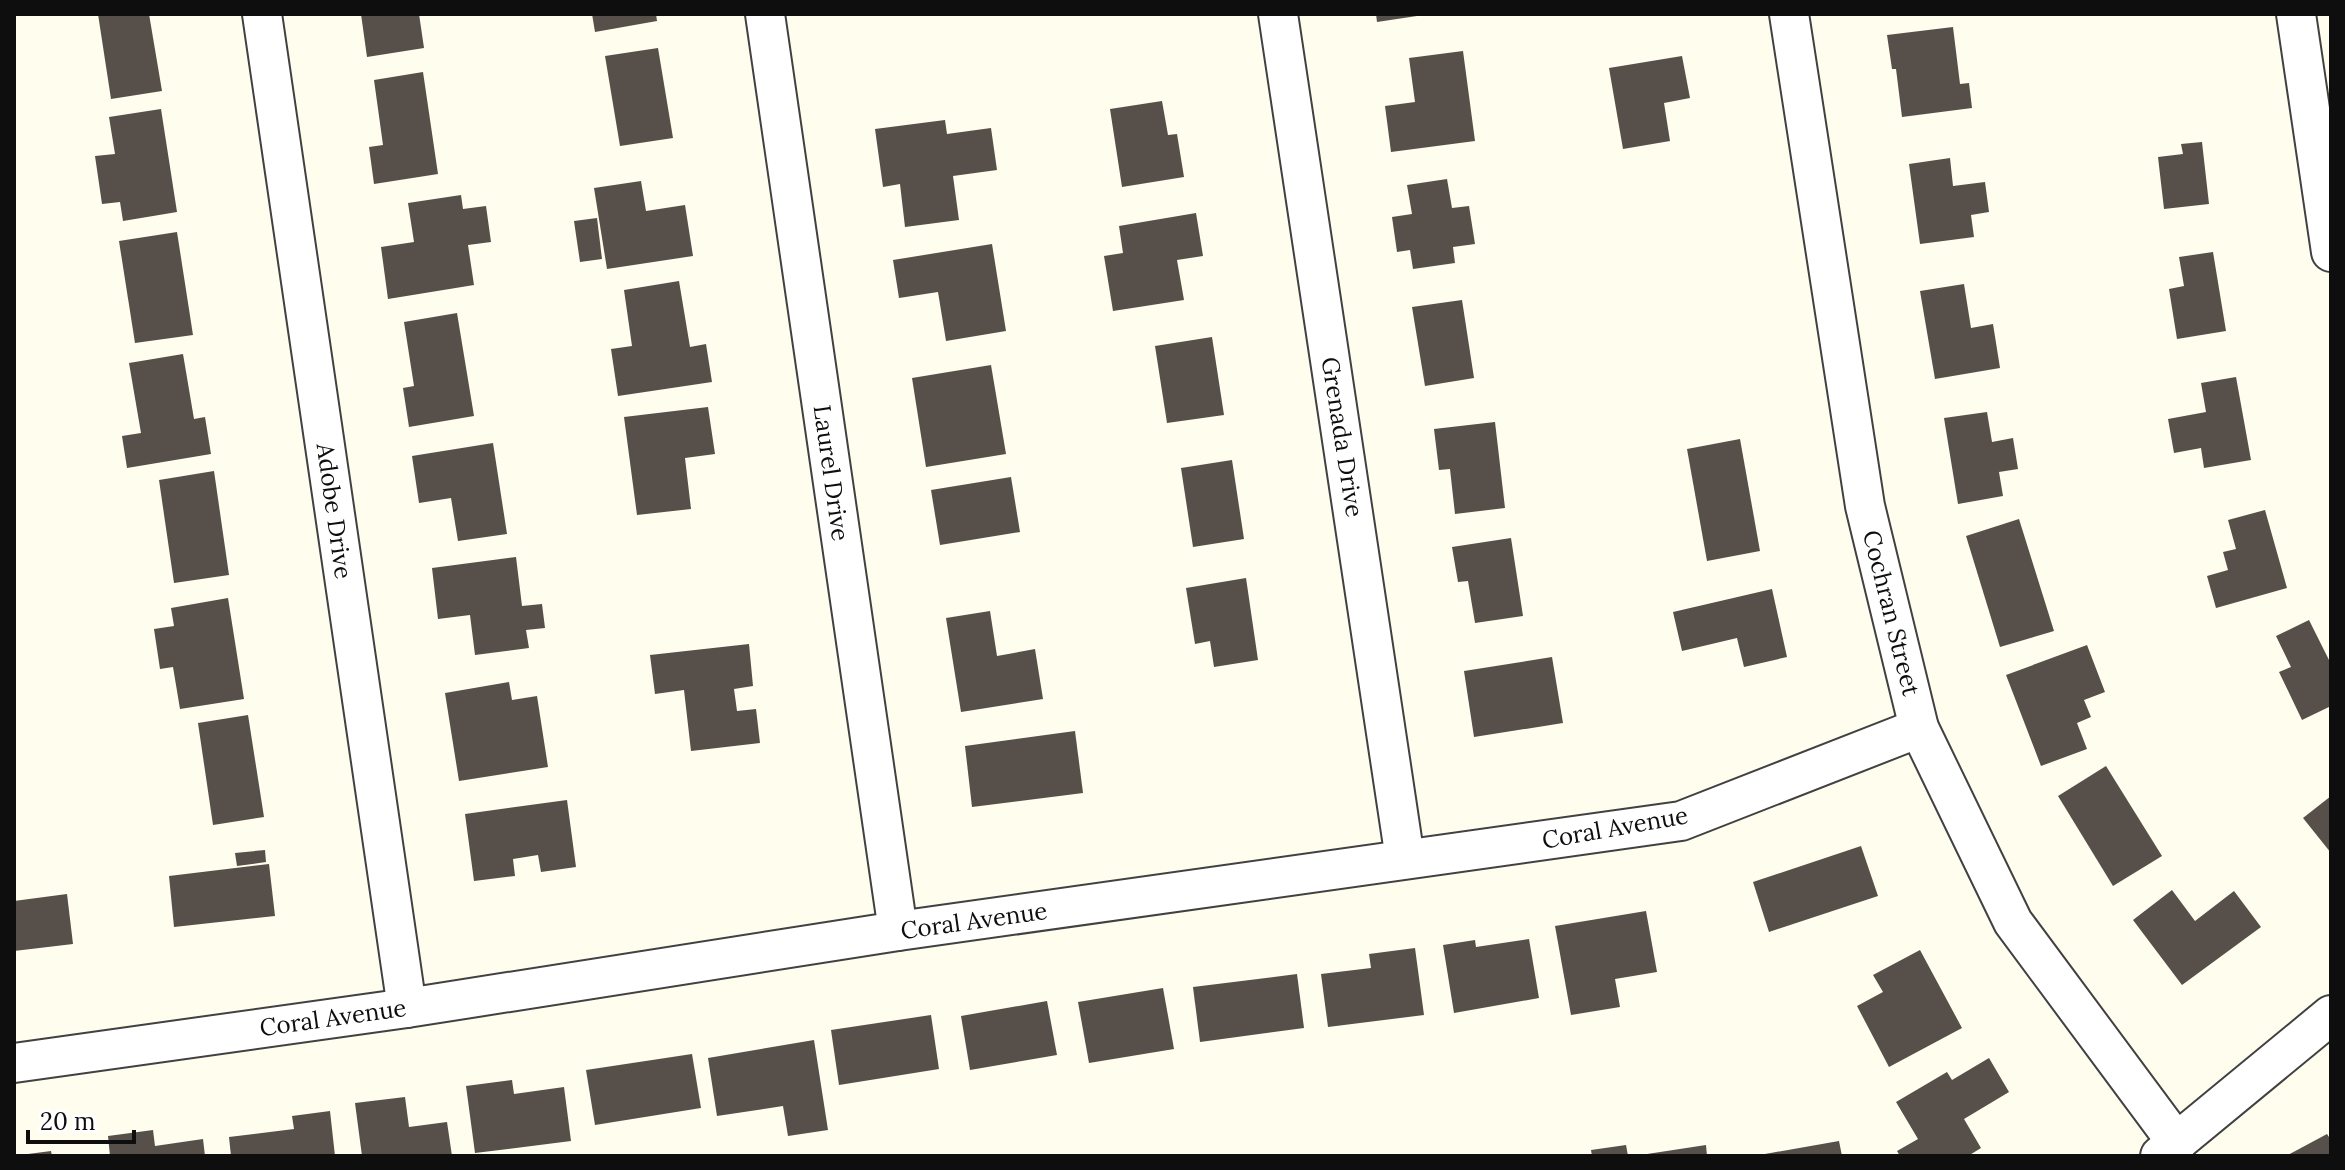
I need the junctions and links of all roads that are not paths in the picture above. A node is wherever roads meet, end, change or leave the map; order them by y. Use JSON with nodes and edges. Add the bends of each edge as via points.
{"nodes":[{"id":1,"x":262,"y":14,"type":"edge"},
{"id":2,"x":765,"y":14,"type":"edge"},
{"id":3,"x":1278,"y":14,"type":"edge"},
{"id":4,"x":1789,"y":14,"type":"edge"},
{"id":5,"x":2296,"y":14,"type":"edge"},
{"id":6,"x":2331,"y":252,"type":"edge"},
{"id":7,"x":1919,"y":728,"type":"junction"},
{"id":8,"x":1405,"y":859,"type":"junction"},
{"id":9,"x":898,"y":931,"type":"junction"},
{"id":10,"x":407,"y":1008,"type":"junction"},
{"id":11,"x":2331,"y":1015,"type":"edge"},
{"id":12,"x":14,"y":1063,"type":"edge"},
{"id":13,"x":2168,"y":1149,"type":"edge"}],
"edges":[{"from":1,"to":10,"type":"street","name":"Adobe Drive"},
{"from":2,"to":9,"type":"street","name":"Laurel Drive"},
{"from":3,"to":8,"type":"street","name":"Grenada Drive"},
{"from":4,"to":7,"type":"street","name":"Cochran Street","via":[[1865,506]]},
{"from":5,"to":6,"type":"street"},
{"from":7,"to":8,"type":"street","name":"Coral Avenue","via":[[1681,821]]},
{"from":7,"to":13,"type":"street","name":"Cochran Street","via":[[2013,922]]},
{"from":8,"to":9,"type":"street","name":"Coral Avenue"},
{"from":9,"to":10,"type":"street","name":"Coral Avenue"},
{"from":10,"to":12,"type":"street","name":"Coral Avenue"},
{"from":11,"to":13,"type":"street"}]}
